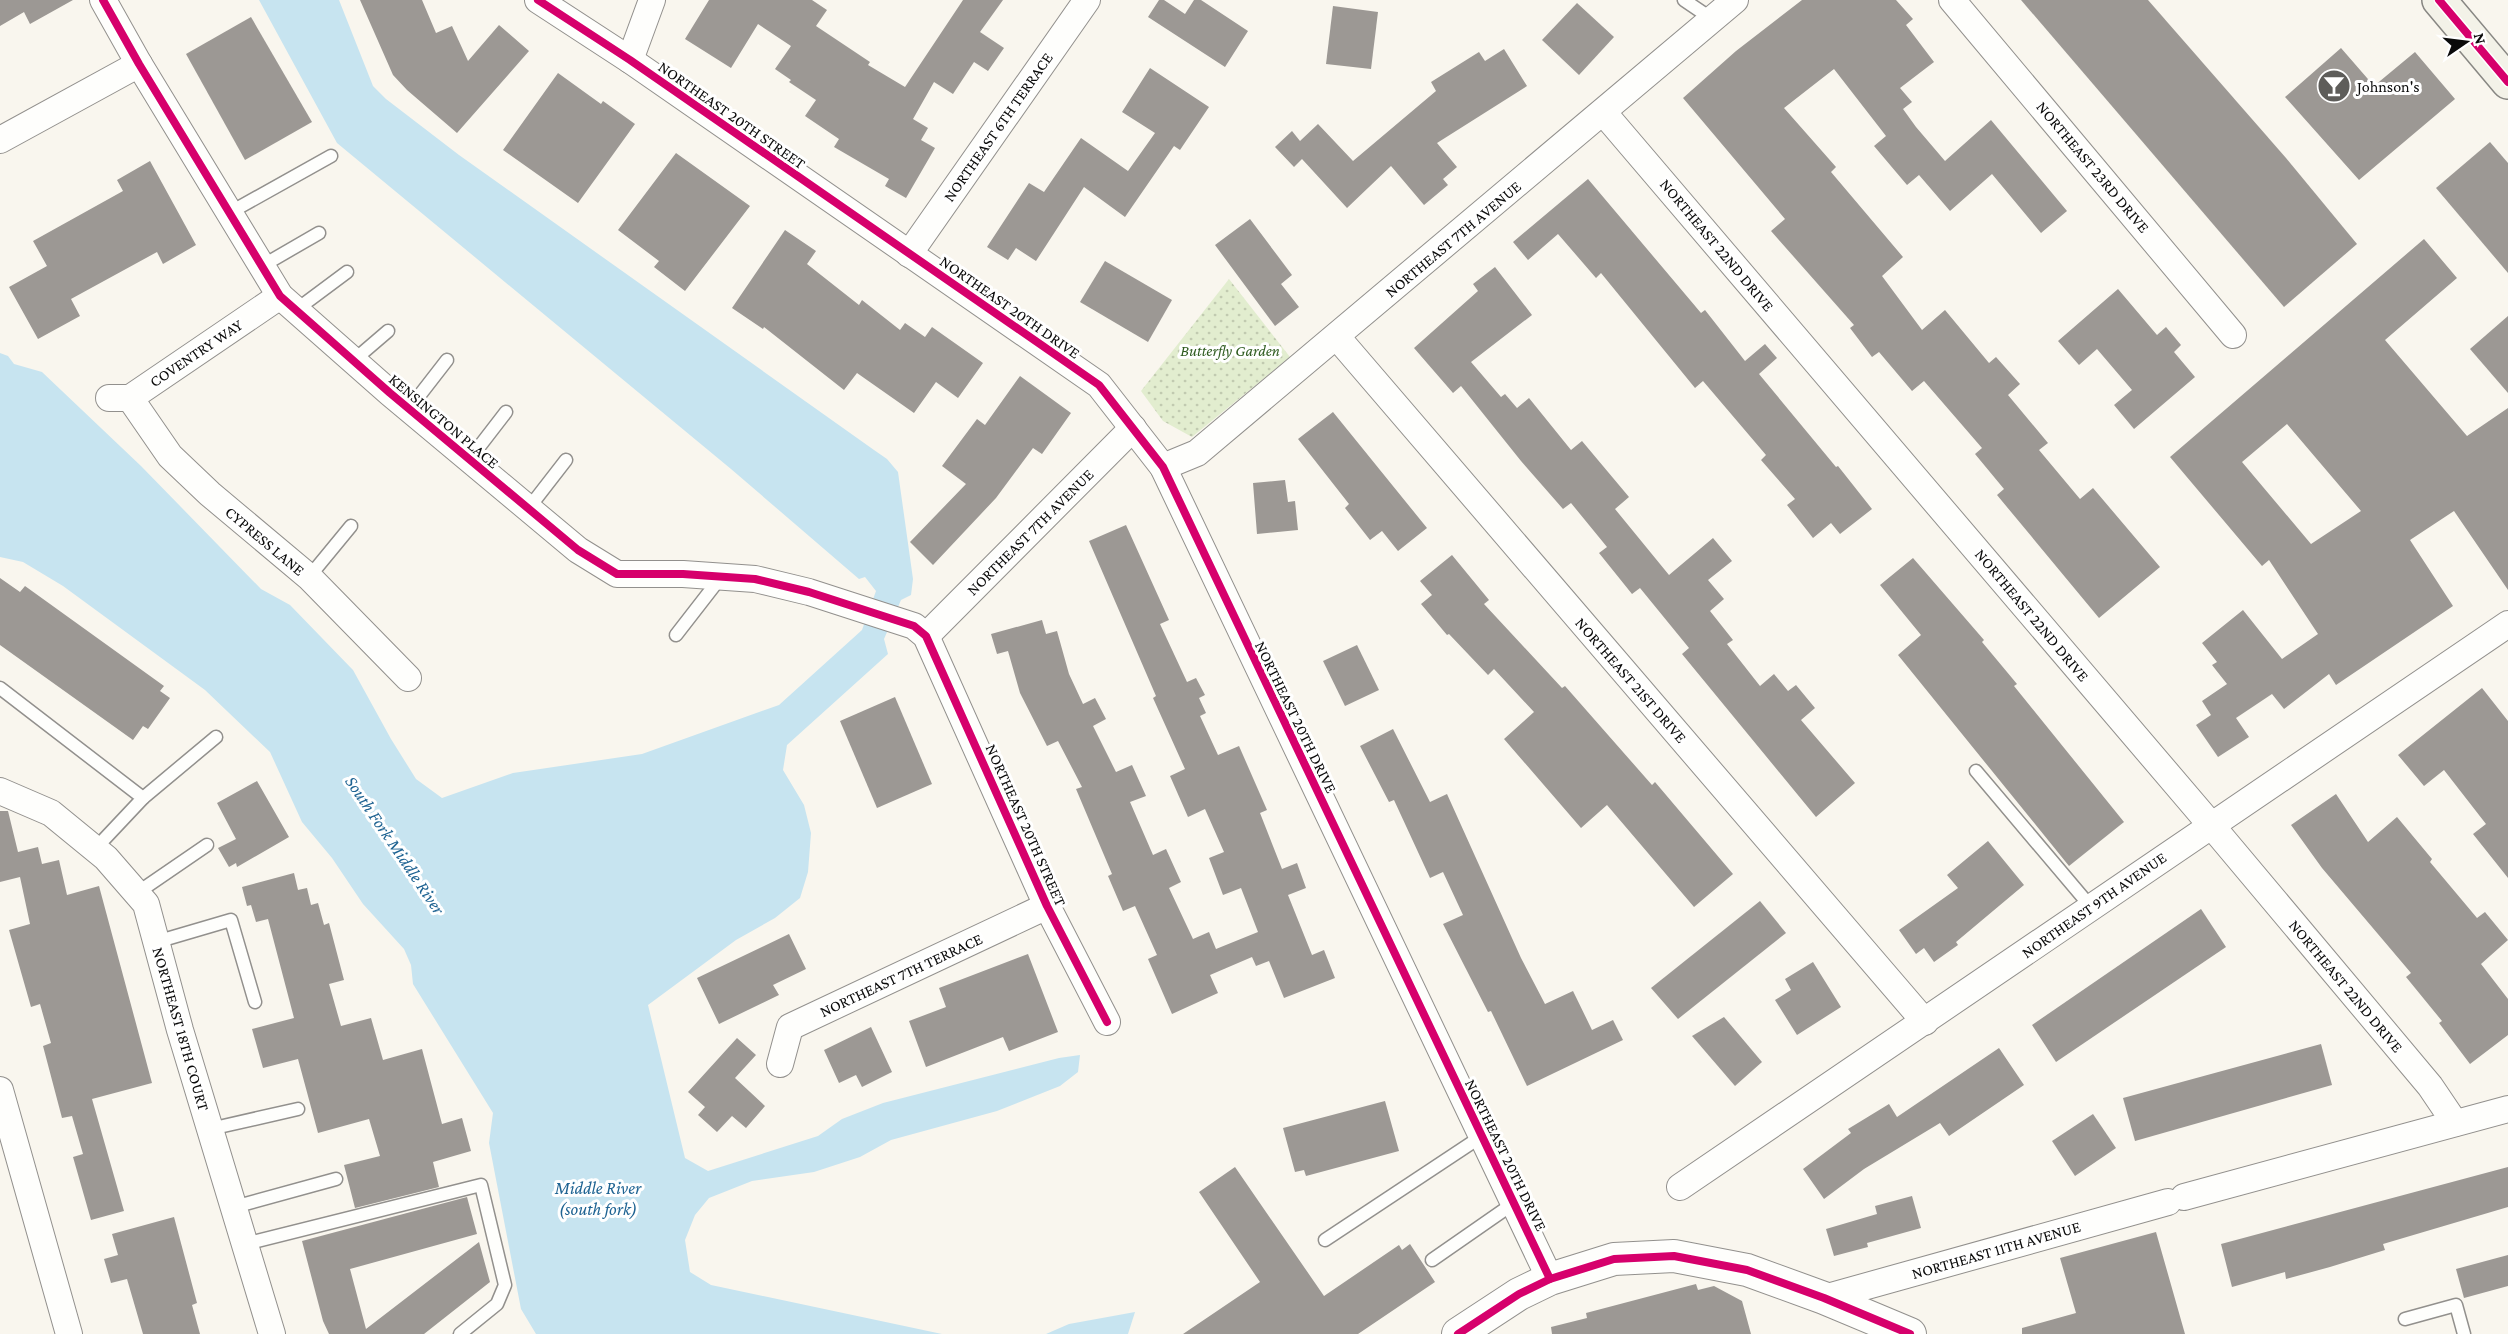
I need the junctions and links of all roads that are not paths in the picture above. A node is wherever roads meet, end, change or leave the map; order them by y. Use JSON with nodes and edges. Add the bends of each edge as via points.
{"nodes":[{"id":1,"x":103,"y":0,"type":"edge"},
{"id":2,"x":538,"y":0,"type":"edge"},
{"id":3,"x":652,"y":0,"type":"edge"},
{"id":4,"x":1087,"y":0,"type":"edge"},
{"id":5,"x":1684,"y":0,"type":"edge"},
{"id":6,"x":1735,"y":0,"type":"edge"},
{"id":7,"x":1953,"y":0,"type":"edge"},
{"id":8,"x":2439,"y":0,"type":"edge"},
{"id":9,"x":1712,"y":19,"type":"junction"},
{"id":10,"x":630,"y":60,"type":"junction"},
{"id":11,"x":139,"y":64,"type":"junction"},
{"id":12,"x":2508,"y":82,"type":"edge"},
{"id":13,"x":1603,"y":112,"type":"junction"},
{"id":14,"x":0,"y":140,"type":"edge"},
{"id":15,"x":331,"y":156,"type":"dead end"},
{"id":16,"x":230,"y":213,"type":"junction"},
{"id":17,"x":319,"y":233,"type":"dead end"},
{"id":18,"x":909,"y":254,"type":"junction"},
{"id":19,"x":262,"y":266,"type":"junction"},
{"id":20,"x":347,"y":272,"type":"dead end"},
{"id":21,"x":288,"y":303,"type":"junction"},
{"id":22,"x":388,"y":331,"type":"dead end"},
{"id":23,"x":2233,"y":335,"type":"dead end"},
{"id":24,"x":1337,"y":337,"type":"junction"},
{"id":25,"x":447,"y":360,"type":"dead end"},
{"id":26,"x":353,"y":361,"type":"junction"},
{"id":27,"x":119,"y":398,"type":"joint"},
{"id":28,"x":409,"y":409,"type":"junction"},
{"id":29,"x":506,"y":412,"type":"dead end"},
{"id":30,"x":1133,"y":428,"type":"junction"},
{"id":31,"x":469,"y":460,"type":"junction"},
{"id":32,"x":566,"y":460,"type":"dead end"},
{"id":33,"x":1163,"y":467,"type":"junction"},
{"id":34,"x":528,"y":509,"type":"junction"},
{"id":35,"x":351,"y":526,"type":"dead end"},
{"id":36,"x":721,"y":576,"type":"junction"},
{"id":37,"x":309,"y":577,"type":"junction"},
{"id":38,"x":676,"y":635,"type":"dead end"},
{"id":39,"x":2504,"y":635,"type":"edge"},
{"id":40,"x":926,"y":636,"type":"junction"},
{"id":41,"x":408,"y":678,"type":"dead end"},
{"id":42,"x":0,"y":688,"type":"edge"},
{"id":43,"x":216,"y":737,"type":"dead end"},
{"id":44,"x":1976,"y":771,"type":"dead end"},
{"id":45,"x":0,"y":791,"type":"edge"},
{"id":46,"x":143,"y":798,"type":"junction"},
{"id":47,"x":2211,"y":825,"type":"junction"},
{"id":48,"x":207,"y":845,"type":"dead end"},
{"id":49,"x":95,"y":849,"type":"junction"},
{"id":50,"x":137,"y":893,"type":"junction"},
{"id":51,"x":1047,"y":906,"type":"junction"},
{"id":52,"x":2091,"y":907,"type":"junction"},
{"id":53,"x":156,"y":942,"type":"junction"},
{"id":54,"x":255,"y":1002,"type":"dead end"},
{"id":55,"x":1107,"y":1022,"type":"dead end"},
{"id":56,"x":1925,"y":1022,"type":"junction"},
{"id":57,"x":780,"y":1064,"type":"dead end"},
{"id":58,"x":0,"y":1089,"type":"edge"},
{"id":59,"x":298,"y":1109,"type":"dead end"},
{"id":60,"x":2508,"y":1109,"type":"edge"},
{"id":61,"x":2455,"y":1123,"type":"junction"},
{"id":62,"x":210,"y":1129,"type":"junction"},
{"id":63,"x":1482,"y":1136,"type":"junction"},
{"id":64,"x":8,"y":1155,"type":"edge"},
{"id":65,"x":336,"y":1179,"type":"dead end"},
{"id":66,"x":1680,"y":1187,"type":"dead end"},
{"id":67,"x":1514,"y":1203,"type":"junction"},
{"id":68,"x":234,"y":1207,"type":"junction"},
{"id":69,"x":1325,"y":1240,"type":"dead end"},
{"id":70,"x":245,"y":1244,"type":"junction"},
{"id":71,"x":1432,"y":1260,"type":"dead end"},
{"id":72,"x":1550,"y":1279,"type":"junction"},
{"id":73,"x":1824,"y":1298,"type":"junction"},
{"id":74,"x":2404,"y":1319,"type":"dead end"},
{"id":75,"x":69,"y":1334,"type":"edge"},
{"id":76,"x":272,"y":1334,"type":"edge"},
{"id":77,"x":460,"y":1334,"type":"edge"},
{"id":78,"x":1458,"y":1334,"type":"edge"},
{"id":79,"x":1910,"y":1334,"type":"edge"},
{"id":80,"x":2464,"y":1334,"type":"edge"}],
"edges":[{"from":1,"to":11,"type":"street","name":"KENSINGTON PLACE"},
{"from":2,"to":10,"type":"street","name":"NORTHEAST 20TH STREET"},
{"from":3,"to":10,"type":"street"},
{"from":4,"to":18,"type":"street","name":"NORTHEAST 6TH TERRACE"},
{"from":5,"to":9,"type":"lane"},
{"from":6,"to":9,"type":"street","name":"NORTHEAST 7TH AVENUE"},
{"from":7,"to":23,"type":"street","name":"NORTHEAST 23RD DRIVE"},
{"from":8,"to":12,"type":"main road"},
{"from":9,"to":13,"type":"street","name":"NORTHEAST 7TH AVENUE"},
{"from":10,"to":18,"type":"street","name":"NORTHEAST 20TH STREET"},
{"from":11,"to":14,"type":"street"},
{"from":11,"to":16,"type":"street","name":"KENSINGTON PLACE"},
{"from":13,"to":24,"type":"street","name":"NORTHEAST 7TH AVENUE"},
{"from":13,"to":47,"type":"street","name":"NORTHEAST 22ND DRIVE"},
{"from":15,"to":16,"type":"lane"},
{"from":16,"to":19,"type":"street","name":"KENSINGTON PLACE"},
{"from":17,"to":19,"type":"lane"},
{"from":18,"to":30,"type":"street","name":"NORTHEAST 20TH DRIVE","via":[[1099,385]]},
{"from":19,"to":21,"type":"street","name":"KENSINGTON PLACE"},
{"from":20,"to":21,"type":"lane"},
{"from":21,"to":26,"type":"street","name":"KENSINGTON PLACE"},
{"from":21,"to":27,"type":"street","name":"COVENTRY WAY"},
{"from":22,"to":26,"type":"lane"},
{"from":24,"to":33,"type":"street","name":"NORTHEAST 7TH AVENUE","via":[[1197,453]]},
{"from":24,"to":56,"type":"street","name":"NORTHEAST 21ST DRIVE"},
{"from":25,"to":28,"type":"lane"},
{"from":26,"to":28,"type":"street","name":"KENSINGTON PLACE"},
{"from":27,"to":37,"type":"street","name":"CYPRESS LANE","via":[[210,494]]},
{"from":28,"to":31,"type":"street","name":"KENSINGTON PLACE"},
{"from":29,"to":31,"type":"lane"},
{"from":30,"to":33,"type":"street","name":"NORTHEAST 20TH DRIVE"},
{"from":30,"to":40,"type":"street","name":"NORTHEAST 7TH AVENUE"},
{"from":31,"to":34,"type":"street","name":"KENSINGTON PLACE"},
{"from":32,"to":34,"type":"lane"},
{"from":33,"to":63,"type":"street","name":"NORTHEAST 20TH DRIVE"},
{"from":34,"to":36,"type":"street","name":"KENSINGTON PLACE","via":[[578,550],[617,574]]},
{"from":35,"to":37,"type":"lane"},
{"from":36,"to":38,"type":"lane"},
{"from":36,"to":40,"type":"street","name":"KENSINGTON PLACE","via":[[755,579],[809,592],[914,626]]},
{"from":37,"to":41,"type":"street","name":"CYPRESS LANE"},
{"from":39,"to":47,"type":"street","name":"NORTHEAST 9TH AVENUE"},
{"from":40,"to":51,"type":"street","name":"NORTHEAST 20TH STREET"},
{"from":42,"to":46,"type":"lane"},
{"from":43,"to":46,"type":"lane"},
{"from":44,"to":52,"type":"lane"},
{"from":45,"to":49,"type":"street","name":"NORTHEAST 18TH COURT","via":[[51,813]]},
{"from":46,"to":49,"type":"lane"},
{"from":47,"to":52,"type":"street","name":"NORTHEAST 9TH AVENUE"},
{"from":47,"to":61,"type":"street","name":"NORTHEAST 22ND DRIVE","via":[[2430,1086]]},
{"from":48,"to":50,"type":"lane"},
{"from":49,"to":50,"type":"street","name":"NORTHEAST 18TH COURT"},
{"from":50,"to":53,"type":"street","name":"NORTHEAST 18TH COURT","via":[[146,904]]},
{"from":51,"to":55,"type":"street","name":"NORTHEAST 20TH STREET"},
{"from":51,"to":57,"type":"street","name":"NORTHEAST 7TH TERRACE","via":[[790,1027]]},
{"from":52,"to":56,"type":"street","name":"NORTHEAST 9TH AVENUE"},
{"from":53,"to":54,"type":"lane","via":[[231,920]]},
{"from":53,"to":62,"type":"street","name":"NORTHEAST 18TH COURT"},
{"from":56,"to":66,"type":"street","name":"NORTHEAST 9TH AVENUE"},
{"from":58,"to":64,"type":"street"},
{"from":59,"to":62,"type":"lane"},
{"from":60,"to":61,"type":"street","name":"NORTHEAST 11TH AVENUE"},
{"from":61,"to":73,"type":"street","name":"NORTHEAST 11TH AVENUE"},
{"from":62,"to":68,"type":"street","name":"NORTHEAST 18TH COURT"},
{"from":63,"to":67,"type":"street","name":"NORTHEAST 20TH DRIVE"},
{"from":63,"to":69,"type":"lane"},
{"from":64,"to":75,"type":"street"},
{"from":65,"to":68,"type":"lane"},
{"from":67,"to":71,"type":"lane"},
{"from":67,"to":72,"type":"street","name":"NORTHEAST 20TH DRIVE"},
{"from":68,"to":70,"type":"street","name":"NORTHEAST 18TH COURT"},
{"from":70,"to":76,"type":"street","name":"NORTHEAST 18TH COURT"},
{"from":70,"to":77,"type":"lane","via":[[481,1185],[505,1285],[497,1304]]},
{"from":72,"to":73,"type":"street","via":[[1614,1260],[1674,1256],[1747,1270]]},
{"from":72,"to":78,"type":"street","via":[[1519,1294]]},
{"from":73,"to":79,"type":"street"},
{"from":74,"to":80,"type":"lane","via":[[2456,1305]]}]}
